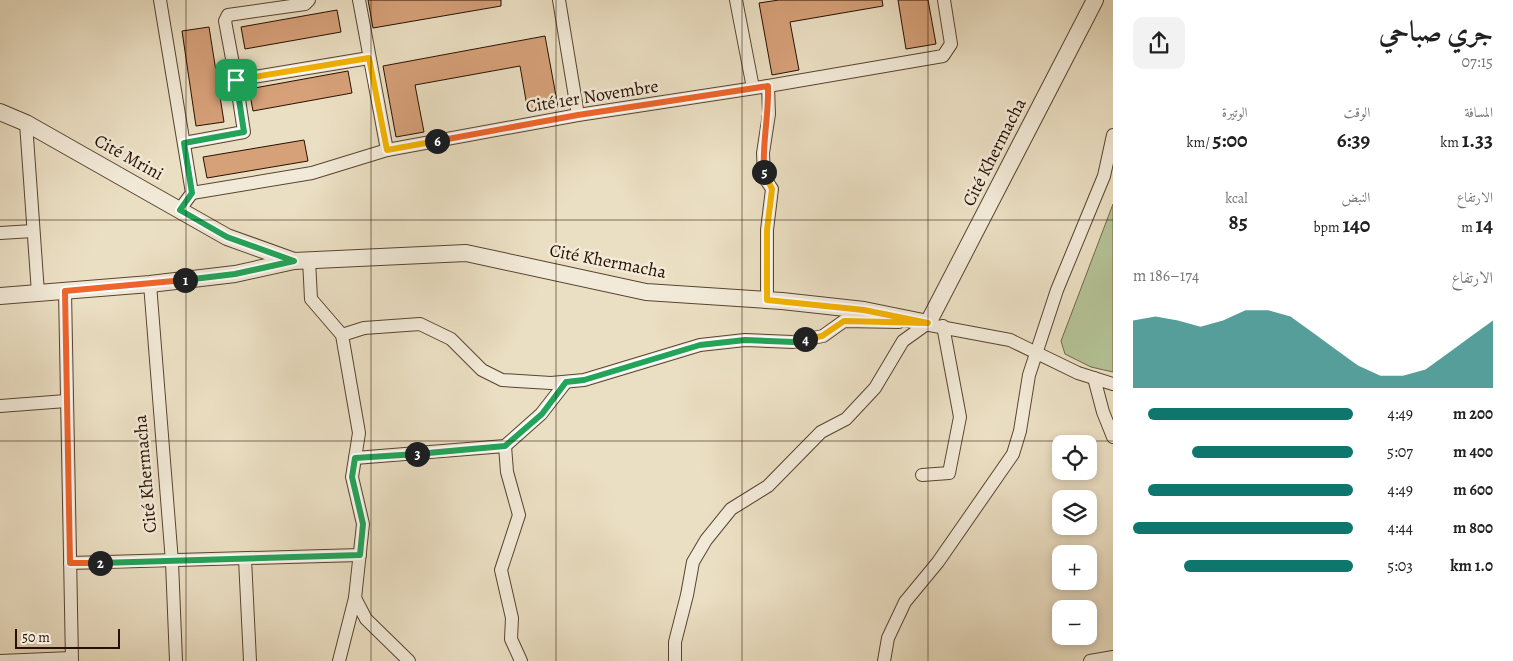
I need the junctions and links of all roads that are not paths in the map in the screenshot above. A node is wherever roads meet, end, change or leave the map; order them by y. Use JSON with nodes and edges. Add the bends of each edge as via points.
{"nodes":[{"id":1,"x":160,"y":0,"type":"edge"},
{"id":2,"x":309,"y":0,"type":"edge"},
{"id":3,"x":359,"y":0,"type":"edge"},
{"id":4,"x":559,"y":0,"type":"edge"},
{"id":5,"x":736,"y":0,"type":"edge"},
{"id":6,"x":944,"y":0,"type":"edge"},
{"id":7,"x":1095,"y":0,"type":"edge"},
{"id":8,"x":369,"y":58,"type":"junction"},
{"id":9,"x":236,"y":80,"type":"junction"},
{"id":10,"x":768,"y":86,"type":"junction"},
{"id":11,"x":753,"y":88,"type":"junction"},
{"id":12,"x":0,"y":112,"type":"edge"},
{"id":13,"x":578,"y":115,"type":"junction"},
{"id":14,"x":26,"y":123,"type":"junction"},
{"id":15,"x":1113,"y":136,"type":"edge"},
{"id":16,"x":184,"y":143,"type":"junction"},
{"id":17,"x":387,"y":150,"type":"junction"},
{"id":18,"x":192,"y":193,"type":"junction"},
{"id":19,"x":180,"y":210,"type":"junction"},
{"id":20,"x":33,"y":231,"type":"junction"},
{"id":21,"x":0,"y":233,"type":"edge"},
{"id":22,"x":301,"y":261,"type":"junction"},
{"id":23,"x":150,"y":284,"type":"junction"},
{"id":24,"x":65,"y":291,"type":"junction"},
{"id":25,"x":38,"y":293,"type":"junction"},
{"id":26,"x":0,"y":296,"type":"edge"},
{"id":27,"x":767,"y":300,"type":"junction"},
{"id":28,"x":936,"y":324,"type":"junction"},
{"id":29,"x":342,"y":336,"type":"junction"},
{"id":30,"x":1037,"y":352,"type":"junction"},
{"id":31,"x":1094,"y":378,"type":"junction"},
{"id":32,"x":566,"y":382,"type":"junction"},
{"id":33,"x":1113,"y":384,"type":"edge"},
{"id":34,"x":66,"y":402,"type":"junction"},
{"id":35,"x":0,"y":406,"type":"edge"},
{"id":36,"x":1113,"y":437,"type":"edge"},
{"id":37,"x":505,"y":446,"type":"junction"},
{"id":38,"x":355,"y":458,"type":"junction"},
{"id":39,"x":922,"y":475,"type":"dead end"},
{"id":40,"x":360,"y":555,"type":"junction"},
{"id":41,"x":245,"y":559,"type":"junction"},
{"id":42,"x":172,"y":562,"type":"junction"},
{"id":43,"x":70,"y":563,"type":"junction"},
{"id":44,"x":355,"y":598,"type":"junction"},
{"id":45,"x":1113,"y":657,"type":"edge"},
{"id":46,"x":72,"y":660,"type":"edge"},
{"id":47,"x":0,"y":661,"type":"edge"},
{"id":48,"x":176,"y":661,"type":"edge"},
{"id":49,"x":250,"y":661,"type":"edge"},
{"id":50,"x":338,"y":661,"type":"edge"},
{"id":51,"x":409,"y":661,"type":"edge"},
{"id":52,"x":522,"y":661,"type":"edge"},
{"id":53,"x":675,"y":661,"type":"edge"},
{"id":54,"x":884,"y":661,"type":"edge"},
{"id":55,"x":1090,"y":661,"type":"edge"}],
"edges":[{"from":1,"to":16,"type":"street"},
{"from":2,"to":9,"type":"street","via":[[305,4],[228,15],[225,21]]},
{"from":3,"to":8,"type":"street"},
{"from":4,"to":13,"type":"street"},
{"from":5,"to":11,"type":"street"},
{"from":6,"to":10,"type":"street","name":"Cité 1er Novembre","via":[[950,44],[943,56]]},
{"from":7,"to":28,"type":"street","name":"Cité Khermacha"},
{"from":8,"to":9,"type":"street"},
{"from":8,"to":17,"type":"street"},
{"from":9,"to":16,"type":"street","via":[[244,132]]},
{"from":10,"to":11,"type":"street","name":"Cité 1er Novembre"},
{"from":10,"to":27,"type":"street","via":[[769,114],[763,153],[764,177],[772,189],[767,230]]},
{"from":11,"to":13,"type":"street","name":"Cité 1er Novembre"},
{"from":12,"to":14,"type":"street","name":"Cité Mrini"},
{"from":13,"to":17,"type":"street","name":"Cité 1er Novembre"},
{"from":14,"to":19,"type":"street","name":"Cité Mrini"},
{"from":14,"to":20,"type":"street"},
{"from":15,"to":30,"type":"street","via":[[1104,176],[1057,290]]},
{"from":16,"to":18,"type":"street"},
{"from":17,"to":18,"type":"street","name":"Cité 1er Novembre","via":[[312,173]]},
{"from":18,"to":19,"type":"street"},
{"from":19,"to":22,"type":"street","name":"Cité Mrini","via":[[227,237]]},
{"from":20,"to":21,"type":"street"},
{"from":20,"to":25,"type":"street"},
{"from":22,"to":23,"type":"street","name":"Cité Khermacha","via":[[235,274]]},
{"from":22,"to":27,"type":"street","name":"Cité Khermacha","via":[[466,254],[646,292]]},
{"from":22,"to":29,"type":"street","via":[[311,299]]},
{"from":23,"to":24,"type":"street","name":"Cité Khermacha"},
{"from":23,"to":42,"type":"street","name":"Cité Khermacha"},
{"from":24,"to":25,"type":"street","name":"Cité Khermacha"},
{"from":24,"to":34,"type":"street"},
{"from":25,"to":26,"type":"street","name":"Cité Khermacha"},
{"from":27,"to":28,"type":"street","name":"Cité Khermacha","via":[[864,310]]},
{"from":28,"to":30,"type":"street","via":[[1010,340]]},
{"from":28,"to":32,"type":"street","via":[[844,321],[822,336],[793,342],[745,340],[700,345],[584,380]]},
{"from":28,"to":39,"type":"street","via":[[960,417],[949,473]]},
{"from":28,"to":53,"type":"street","name":"Cité Khermacha","via":[[903,341],[875,388],[846,419],[821,432],[768,486],[731,509],[706,540],[693,562],[675,642]]},
{"from":29,"to":32,"type":"street","via":[[364,328],[420,324],[451,339],[482,370],[502,380]]},
{"from":29,"to":38,"type":"street","via":[[359,433]]},
{"from":30,"to":31,"type":"street"},
{"from":30,"to":54,"type":"street","via":[[1029,375],[1013,454],[938,562],[905,602],[888,638]]},
{"from":31,"to":33,"type":"street"},
{"from":31,"to":36,"type":"street"},
{"from":32,"to":37,"type":"street","via":[[542,414]]},
{"from":34,"to":35,"type":"street"},
{"from":34,"to":43,"type":"street"},
{"from":37,"to":38,"type":"street"},
{"from":37,"to":52,"type":"street","via":[[507,472],[519,515],[501,570],[512,618],[511,639]]},
{"from":38,"to":40,"type":"street","via":[[352,477],[363,524]]},
{"from":40,"to":41,"type":"street"},
{"from":40,"to":44,"type":"street"},
{"from":41,"to":42,"type":"street"},
{"from":41,"to":49,"type":"street"},
{"from":42,"to":43,"type":"street"},
{"from":42,"to":48,"type":"street","name":"Cité Khermacha"},
{"from":43,"to":46,"type":"street"},
{"from":44,"to":50,"type":"street"},
{"from":44,"to":51,"type":"street","via":[[366,619]]},
{"from":45,"to":55,"type":"street"},
{"from":46,"to":47,"type":"street"}]}
